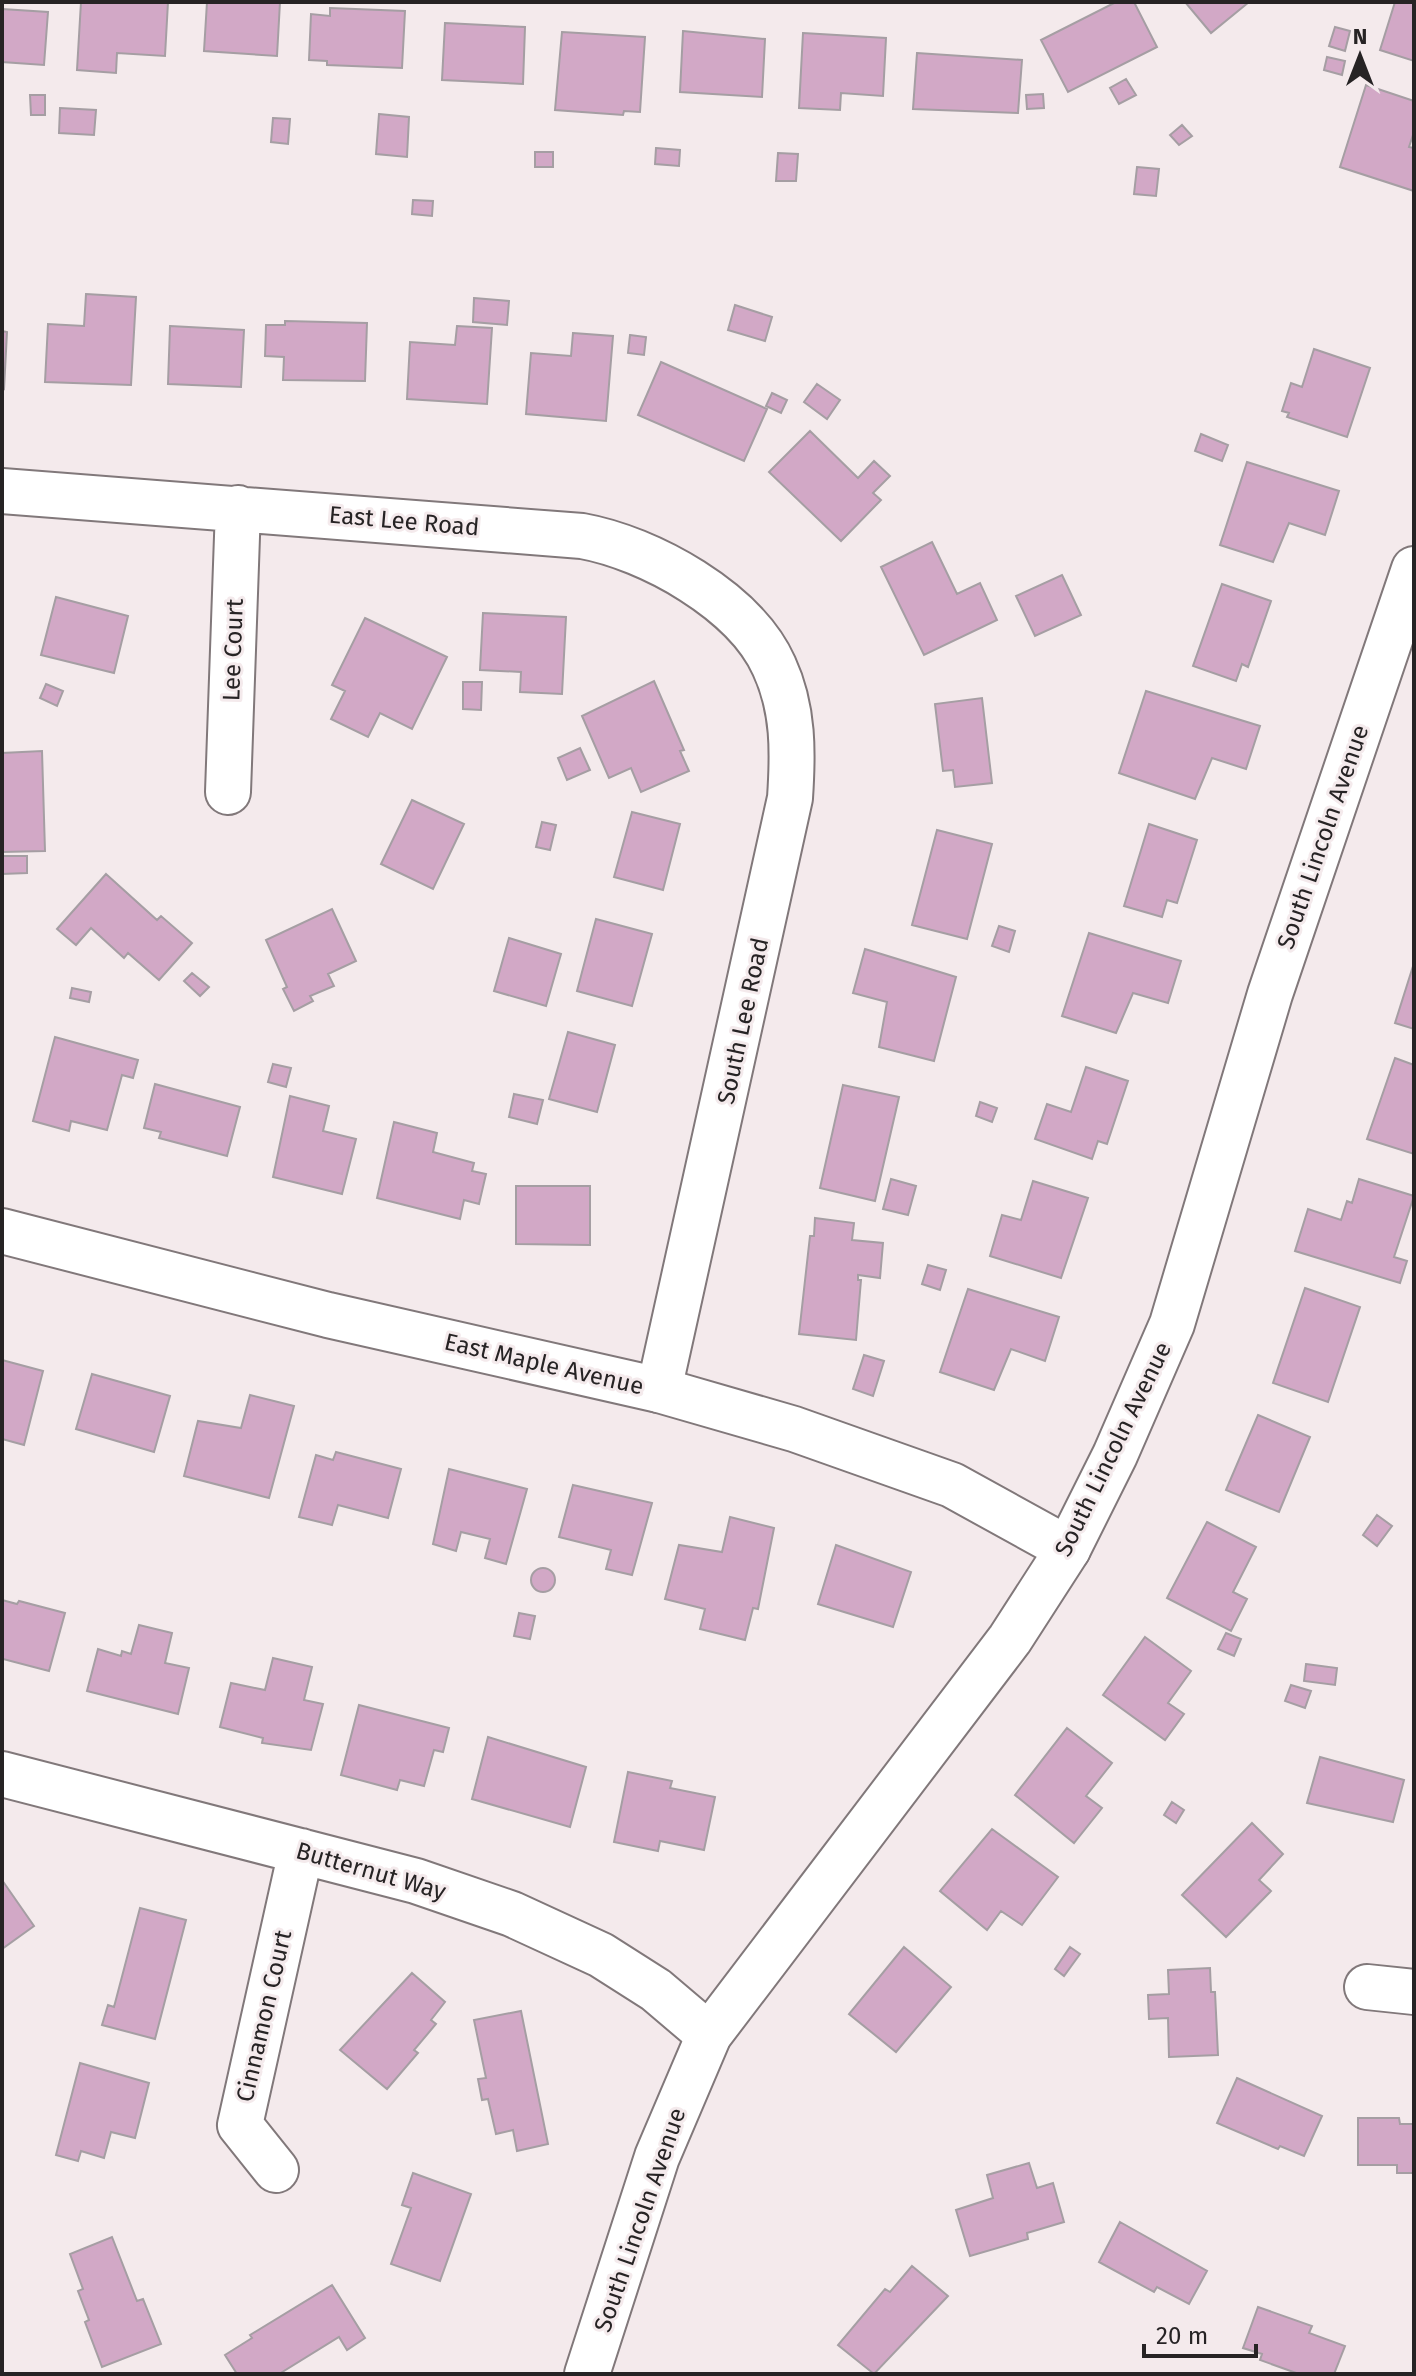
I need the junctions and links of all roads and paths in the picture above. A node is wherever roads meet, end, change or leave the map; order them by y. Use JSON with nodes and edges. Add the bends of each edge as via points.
{"nodes":[{"id":1,"x":2,"y":491,"type":"edge"},
{"id":2,"x":238,"y":508,"type":"junction"},
{"id":3,"x":1414,"y":569,"type":"edge"},
{"id":4,"x":766,"y":654,"type":"joint"},
{"id":5,"x":228,"y":792,"type":"dead end"},
{"id":6,"x":2,"y":1231,"type":"edge"},
{"id":7,"x":659,"y":1390,"type":"junction"},
{"id":8,"x":1068,"y":1549,"type":"junction"},
{"id":9,"x":2,"y":1774,"type":"edge"},
{"id":10,"x":301,"y":1851,"type":"junction"},
{"id":11,"x":1367,"y":1987,"type":"dead end"},
{"id":12,"x":1414,"y":1992,"type":"edge"},
{"id":13,"x":709,"y":2035,"type":"junction"},
{"id":14,"x":276,"y":2170,"type":"dead end"},
{"id":15,"x":587,"y":2374,"type":"edge"}],
"edges":[{"from":1,"to":2,"type":"street","name":"East Lee Road"},
{"from":2,"to":4,"type":"street","name":"East Lee Road","via":[[614,541],[693,581],[736,615]]},
{"from":2,"to":5,"type":"street","name":"Lee Court"},
{"from":3,"to":8,"type":"street","name":"South Lincoln Avenue","via":[[1270,994],[1172,1324]]},
{"from":4,"to":7,"type":"street","name":"South Lee Road","via":[[785,694],[793,744],[790,798]]},
{"from":6,"to":7,"type":"street","name":"East Maple Avenue","via":[[328,1315]]},
{"from":7,"to":8,"type":"street","name":"East Maple Avenue","via":[[794,1429],[952,1485]]},
{"from":8,"to":13,"type":"street","name":"South Lincoln Avenue","via":[[1010,1639]]},
{"from":9,"to":10,"type":"street","name":"Butternut Way"},
{"from":10,"to":13,"type":"street","name":"Butternut Way","via":[[416,1881],[512,1914],[601,1955],[656,1990]]},
{"from":10,"to":14,"type":"street","name":"Cinnamon Court","via":[[240,2125]]},
{"from":11,"to":12,"type":"street"},
{"from":13,"to":15,"type":"street","name":"South Lincoln Avenue","via":[[657,2157]]}]}
